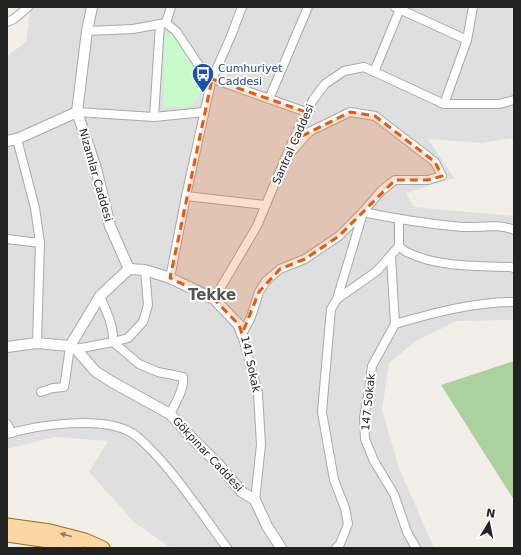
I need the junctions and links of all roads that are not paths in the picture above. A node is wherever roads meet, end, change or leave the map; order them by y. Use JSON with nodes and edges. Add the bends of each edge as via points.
{"nodes":[{"id":1,"x":28,"y":7,"type":"edge"},
{"id":2,"x":92,"y":7,"type":"edge"},
{"id":3,"x":242,"y":7,"type":"edge"},
{"id":4,"x":308,"y":7,"type":"edge"},
{"id":5,"x":474,"y":7,"type":"edge"},
{"id":6,"x":169,"y":8,"type":"edge"},
{"id":7,"x":397,"y":8,"type":"edge"},
{"id":8,"x":7,"y":22,"type":"edge"},
{"id":9,"x":163,"y":24,"type":"junction"},
{"id":10,"x":87,"y":31,"type":"junction"},
{"id":11,"x":466,"y":40,"type":"junction"},
{"id":12,"x":374,"y":72,"type":"junction"},
{"id":13,"x":212,"y":79,"type":"junction"},
{"id":14,"x":269,"y":99,"type":"junction"},
{"id":15,"x":514,"y":100,"type":"edge"},
{"id":16,"x":444,"y":104,"type":"junction"},
{"id":17,"x":77,"y":112,"type":"junction"},
{"id":18,"x":204,"y":112,"type":"junction"},
{"id":19,"x":306,"y":112,"type":"junction"},
{"id":20,"x":154,"y":117,"type":"junction"},
{"id":21,"x":12,"y":140,"type":"edge"},
{"id":22,"x":285,"y":159,"type":"junction"},
{"id":23,"x":186,"y":196,"type":"junction"},
{"id":24,"x":265,"y":205,"type":"junction"},
{"id":25,"x":363,"y":212,"type":"junction"},
{"id":26,"x":399,"y":220,"type":"junction"},
{"id":27,"x":514,"y":230,"type":"edge"},
{"id":28,"x":7,"y":239,"type":"edge"},
{"id":29,"x":40,"y":243,"type":"junction"},
{"id":30,"x":399,"y":246,"type":"junction"},
{"id":31,"x":391,"y":257,"type":"junction"},
{"id":32,"x":514,"y":268,"type":"edge"},
{"id":33,"x":129,"y":269,"type":"junction"},
{"id":34,"x":145,"y":270,"type":"junction"},
{"id":35,"x":170,"y":278,"type":"junction"},
{"id":36,"x":100,"y":296,"type":"junction"},
{"id":37,"x":214,"y":299,"type":"junction"},
{"id":38,"x":337,"y":299,"type":"junction"},
{"id":39,"x":514,"y":302,"type":"edge"},
{"id":40,"x":395,"y":324,"type":"junction"},
{"id":41,"x":242,"y":334,"type":"junction"},
{"id":42,"x":113,"y":342,"type":"junction"},
{"id":43,"x":37,"y":343,"type":"junction"},
{"id":44,"x":7,"y":347,"type":"edge"},
{"id":45,"x":73,"y":347,"type":"junction"},
{"id":46,"x":42,"y":392,"type":"dead end"},
{"id":47,"x":170,"y":414,"type":"junction"},
{"id":48,"x":7,"y":424,"type":"edge"},
{"id":49,"x":9,"y":434,"type":"edge"},
{"id":50,"x":255,"y":500,"type":"junction"},
{"id":51,"x":7,"y":525,"type":"edge"},
{"id":52,"x":7,"y":535,"type":"edge"},
{"id":53,"x":77,"y":548,"type":"edge"},
{"id":54,"x":103,"y":548,"type":"edge"},
{"id":55,"x":228,"y":548,"type":"edge"},
{"id":56,"x":281,"y":548,"type":"edge"},
{"id":57,"x":336,"y":548,"type":"edge"},
{"id":58,"x":416,"y":548,"type":"edge"}],
"edges":[{"from":1,"to":8,"type":"street"},
{"from":2,"to":10,"type":"street","name":"Nizamlar Caddesi"},
{"from":3,"to":13,"type":"street"},
{"from":4,"to":14,"type":"street"},
{"from":5,"to":11,"type":"street"},
{"from":6,"to":9,"type":"street"},
{"from":7,"to":11,"type":"street"},
{"from":7,"to":12,"type":"street"},
{"from":9,"to":10,"type":"street"},
{"from":9,"to":13,"type":"street","via":[[176,31],[200,67]]},
{"from":9,"to":20,"type":"street"},
{"from":10,"to":17,"type":"street","name":"Nizamlar Caddesi"},
{"from":11,"to":16,"type":"street"},
{"from":12,"to":16,"type":"street","name":"Santral Caddesi"},
{"from":12,"to":19,"type":"street","name":"Santral Caddesi","via":[[364,68],[344,71],[325,84]]},
{"from":13,"to":14,"type":"street"},
{"from":13,"to":18,"type":"street"},
{"from":14,"to":19,"type":"street"},
{"from":15,"to":16,"type":"street","name":"Santral Caddesi","via":[[498,104]]},
{"from":17,"to":20,"type":"street"},
{"from":17,"to":21,"type":"street"},
{"from":17,"to":33,"type":"street","name":"Nizamlar Caddesi","via":[[96,168],[110,226]]},
{"from":18,"to":20,"type":"street"},
{"from":18,"to":23,"type":"street"},
{"from":19,"to":22,"type":"street","name":"Santral Caddesi"},
{"from":21,"to":29,"type":"street","via":[[35,208]]},
{"from":22,"to":24,"type":"street","name":"Santral Caddesi"},
{"from":22,"to":25,"type":"street","name":"141 Sokak","via":[[309,132],[350,112],[375,116],[435,162],[442,176],[428,180],[396,180],[381,191]]},
{"from":23,"to":24,"type":"street"},
{"from":23,"to":35,"type":"street"},
{"from":24,"to":37,"type":"street","name":"Santral Caddesi","via":[[257,226]]},
{"from":25,"to":26,"type":"street"},
{"from":25,"to":38,"type":"street"},
{"from":25,"to":41,"type":"street","name":"141 Sokak","via":[[339,236],[305,259],[280,269],[266,281]]},
{"from":26,"to":27,"type":"street","via":[[464,227],[492,226]]},
{"from":26,"to":30,"type":"street"},
{"from":28,"to":29,"type":"street"},
{"from":29,"to":43,"type":"street"},
{"from":30,"to":31,"type":"street"},
{"from":30,"to":32,"type":"street","via":[[409,253],[432,261]]},
{"from":31,"to":38,"type":"street","via":[[377,271]]},
{"from":31,"to":40,"type":"street"},
{"from":33,"to":34,"type":"street"},
{"from":33,"to":36,"type":"street"},
{"from":34,"to":35,"type":"street"},
{"from":34,"to":42,"type":"street","via":[[148,305],[143,322],[128,338]]},
{"from":35,"to":37,"type":"street"},
{"from":36,"to":42,"type":"street","via":[[114,334]]},
{"from":36,"to":45,"type":"street"},
{"from":37,"to":41,"type":"street","via":[[239,325]]},
{"from":38,"to":57,"type":"street","via":[[332,309],[322,412],[334,480],[348,524]]},
{"from":39,"to":40,"type":"street","via":[[496,302]]},
{"from":40,"to":58,"type":"street","name":"147 Sokak","via":[[372,366],[364,418],[365,438],[374,461],[394,494],[407,532]]},
{"from":41,"to":50,"type":"street","name":"141 Sokak","via":[[258,393],[261,445]]},
{"from":42,"to":45,"type":"street"},
{"from":42,"to":47,"type":"street","via":[[138,364],[158,372],[183,377],[184,381]]},
{"from":43,"to":44,"type":"street"},
{"from":43,"to":45,"type":"street"},
{"from":45,"to":46,"type":"street","via":[[64,387]]},
{"from":45,"to":47,"type":"street","name":"Gökpınar Caddesi","via":[[95,371]]},
{"from":47,"to":50,"type":"street","name":"Gökpınar Caddesi","via":[[242,492]]},
{"from":48,"to":49,"type":"street"},
{"from":49,"to":55,"type":"street","via":[[60,424],[96,423],[115,426],[132,433],[170,470]]},
{"from":50,"to":56,"type":"street","name":"Gökpınar Caddesi"},
{"from":54,"to":51,"type":"main road","one_way":true,"via":[[85,540],[50,531]]},
{"from":52,"to":53,"type":"main road"}]}
